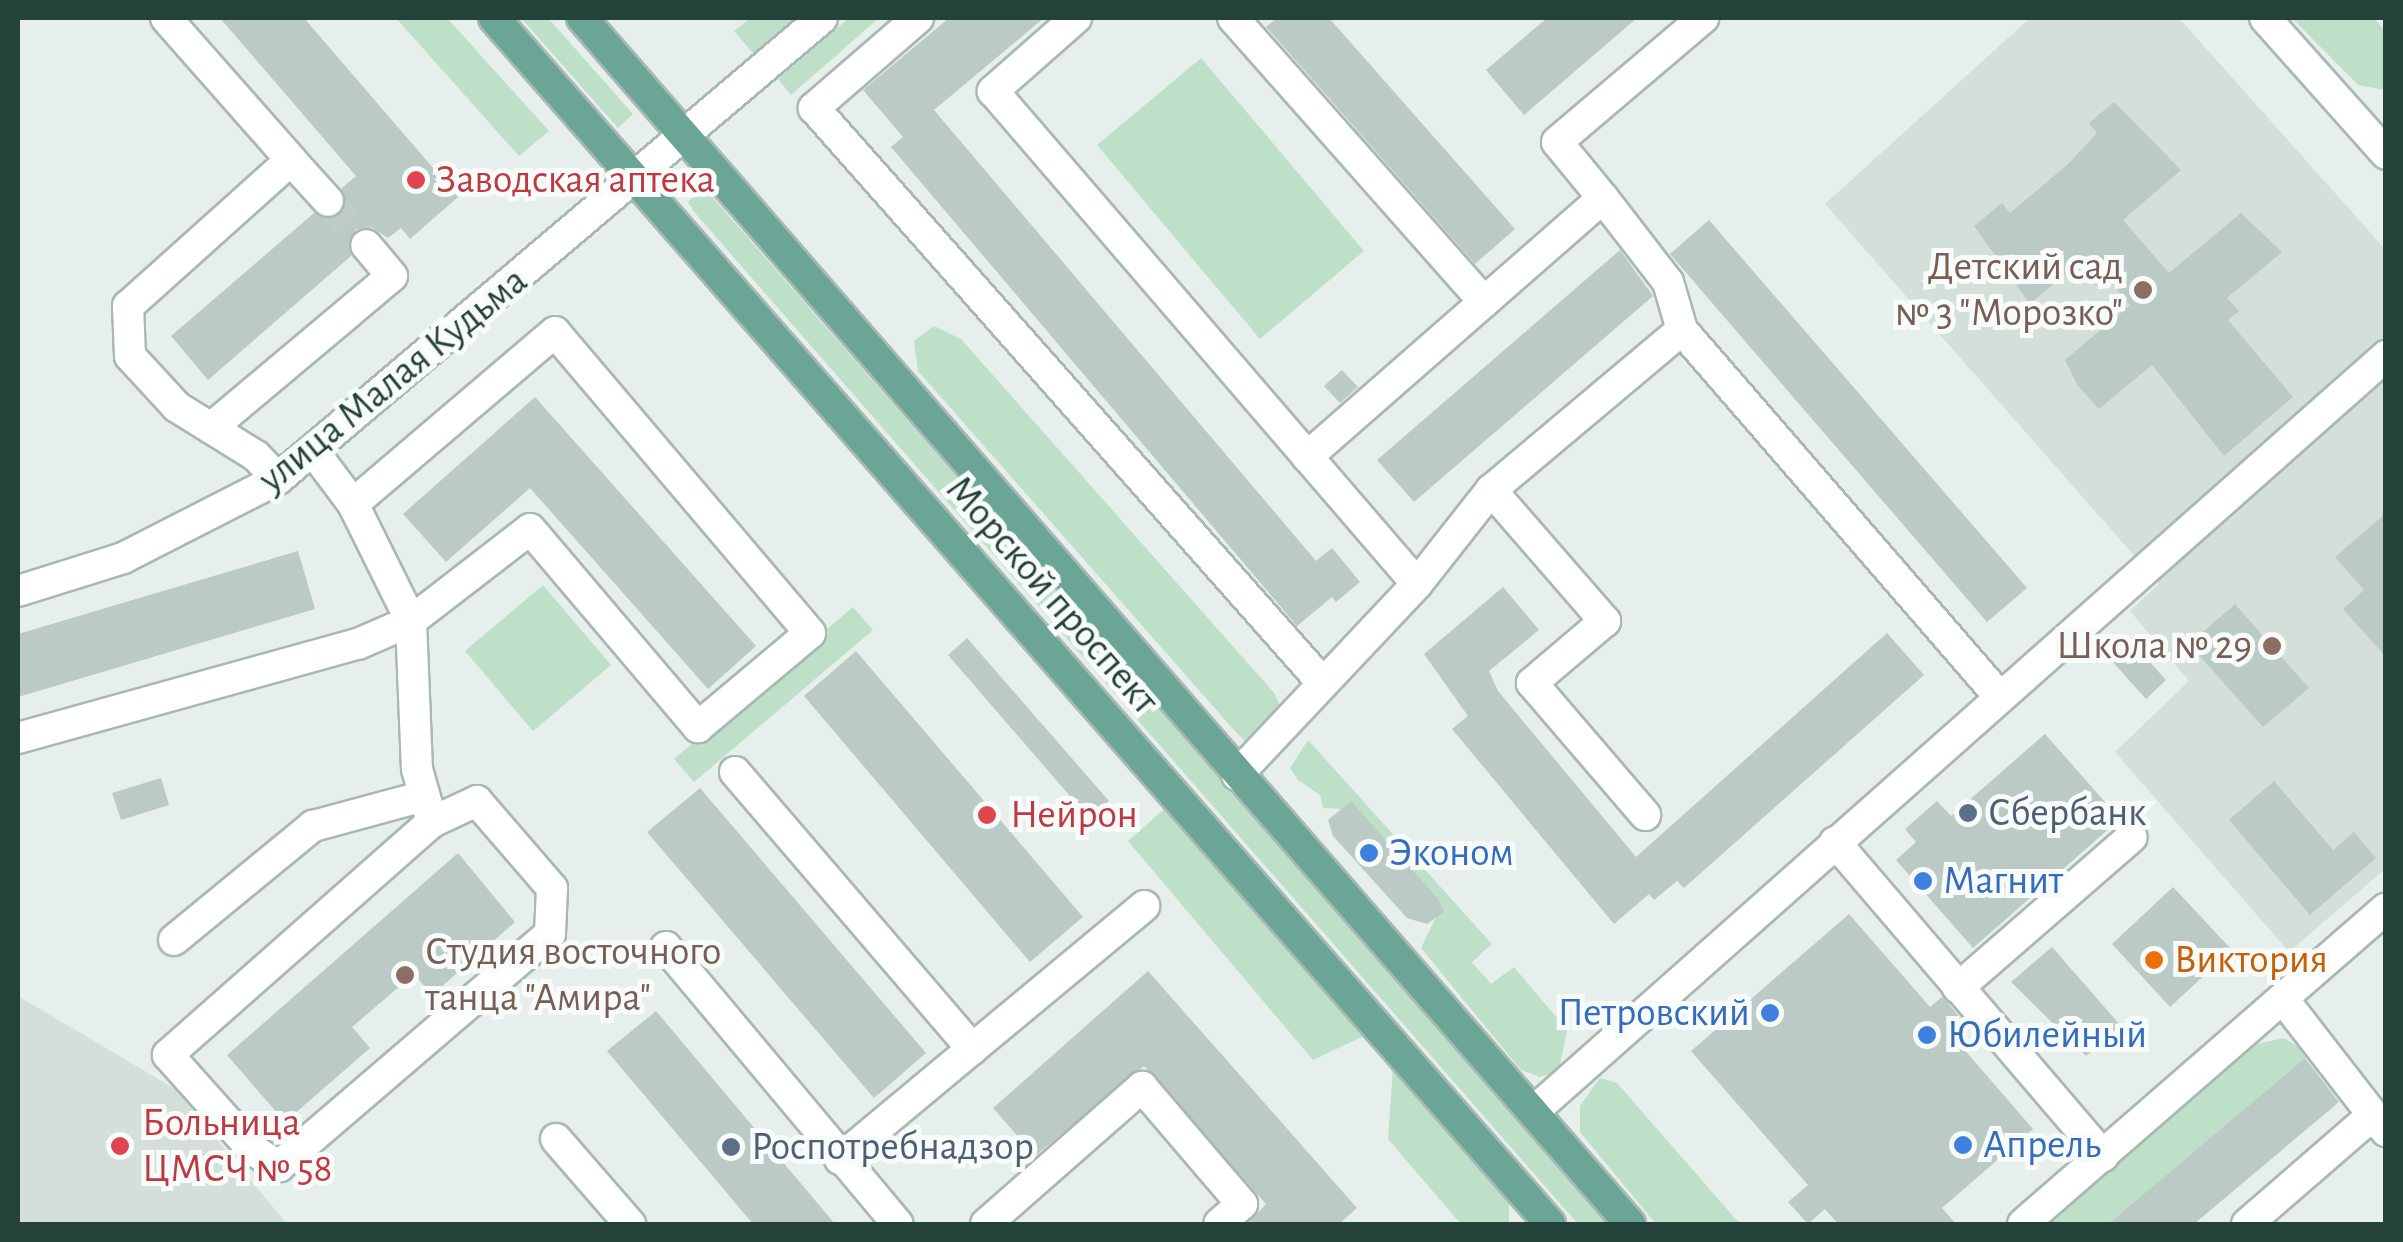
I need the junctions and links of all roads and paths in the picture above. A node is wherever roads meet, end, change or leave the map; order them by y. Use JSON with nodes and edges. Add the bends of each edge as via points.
{"nodes":[{"id":1,"x":166,"y":18,"type":"edge"},
{"id":2,"x":494,"y":18,"type":"edge"},
{"id":3,"x":582,"y":18,"type":"edge"},
{"id":4,"x":822,"y":18,"type":"edge"},
{"id":5,"x":918,"y":18,"type":"edge"},
{"id":6,"x":1076,"y":18,"type":"edge"},
{"id":7,"x":1233,"y":18,"type":"edge"},
{"id":8,"x":1703,"y":18,"type":"edge"},
{"id":9,"x":2264,"y":18,"type":"edge"},
{"id":10,"x":686,"y":136,"type":"junction"},
{"id":11,"x":2386,"y":154,"type":"edge"},
{"id":12,"x":290,"y":160,"type":"junction"},
{"id":13,"x":636,"y":179,"type":"junction"},
{"id":14,"x":1603,"y":198,"type":"junction"},
{"id":15,"x":328,"y":201,"type":"tunnel mouth"},
{"id":16,"x":366,"y":244,"type":"tunnel mouth"},
{"id":17,"x":1484,"y":302,"type":"junction"},
{"id":18,"x":1682,"y":330,"type":"junction"},
{"id":19,"x":2386,"y":356,"type":"edge"},
{"id":20,"x":211,"y":428,"type":"junction"},
{"id":21,"x":314,"y":452,"type":"junction"},
{"id":22,"x":1307,"y":457,"type":"junction"},
{"id":23,"x":278,"y":479,"type":"junction"},
{"id":24,"x":1491,"y":490,"type":"junction"},
{"id":25,"x":353,"y":504,"type":"junction"},
{"id":26,"x":21,"y":583,"type":"edge"},
{"id":27,"x":1417,"y":584,"type":"junction"},
{"id":28,"x":411,"y":621,"type":"junction"},
{"id":29,"x":1321,"y":682,"type":"junction"},
{"id":30,"x":2000,"y":697,"type":"junction"},
{"id":31,"x":18,"y":738,"type":"edge"},
{"id":32,"x":735,"y":772,"type":"dead end"},
{"id":33,"x":1237,"y":775,"type":"junction"},
{"id":34,"x":428,"y":809,"type":"junction"},
{"id":35,"x":1645,"y":815,"type":"dead end"},
{"id":36,"x":2132,"y":837,"type":"dead end"},
{"id":37,"x":1834,"y":842,"type":"junction"},
{"id":38,"x":1144,"y":906,"type":"dead end"},
{"id":39,"x":2383,"y":915,"type":"edge"},
{"id":40,"x":174,"y":940,"type":"dead end"},
{"id":41,"x":666,"y":947,"type":"dead end"},
{"id":42,"x":1958,"y":988,"type":"junction"},
{"id":43,"x":2282,"y":998,"type":"junction"},
{"id":44,"x":972,"y":1049,"type":"junction"},
{"id":45,"x":1533,"y":1112,"type":"junction"},
{"id":46,"x":2379,"y":1123,"type":"edge"},
{"id":47,"x":556,"y":1140,"type":"dead end"},
{"id":48,"x":2103,"y":1156,"type":"junction"},
{"id":49,"x":840,"y":1159,"type":"junction"},
{"id":50,"x":630,"y":1224,"type":"edge"},
{"id":51,"x":897,"y":1224,"type":"edge"},
{"id":52,"x":986,"y":1224,"type":"edge"},
{"id":53,"x":1219,"y":1224,"type":"edge"},
{"id":54,"x":1550,"y":1224,"type":"edge"},
{"id":55,"x":1630,"y":1224,"type":"edge"},
{"id":56,"x":2022,"y":1224,"type":"edge"},
{"id":57,"x":2247,"y":1224,"type":"edge"}],
"edges":[{"from":1,"to":12,"type":"street"},
{"from":2,"to":13,"type":"main road","name":"Морской проспект"},
{"from":3,"to":10,"type":"main road","name":"Морской проспект"},
{"from":4,"to":10,"type":"street","name":"улица Малая Кудьма"},
{"from":5,"to":29,"type":"street","via":[[814,108]]},
{"from":6,"to":22,"type":"street","via":[[993,91]]},
{"from":7,"to":17,"type":"street"},
{"from":8,"to":14,"type":"street","via":[[1557,142]]},
{"from":9,"to":11,"type":"street"},
{"from":10,"to":13,"type":"street","name":"улица Малая Кудьма"},
{"from":10,"to":33,"type":"main road","name":"Морской проспект"},
{"from":12,"to":15,"type":"street"},
{"from":12,"to":20,"type":"street","via":[[128,306],[130,356],[177,407]]},
{"from":13,"to":21,"type":"street","name":"улица Малая Кудьма"},
{"from":13,"to":54,"type":"main road","name":"Морской проспект"},
{"from":14,"to":17,"type":"street"},
{"from":14,"to":18,"type":"street","via":[[1668,282]]},
{"from":16,"to":20,"type":"street","via":[[392,276]]},
{"from":17,"to":22,"type":"street"},
{"from":18,"to":24,"type":"street"},
{"from":18,"to":30,"type":"street"},
{"from":19,"to":30,"type":"street"},
{"from":20,"to":23,"type":"street"},
{"from":21,"to":23,"type":"street","name":"улица Малая Кудьма"},
{"from":21,"to":25,"type":"street"},
{"from":22,"to":27,"type":"street"},
{"from":23,"to":26,"type":"street","name":"улица Малая Кудьма","via":[[123,558]]},
{"from":24,"to":27,"type":"street"},
{"from":24,"to":35,"type":"street","via":[[1605,621],[1532,684]]},
{"from":25,"to":28,"type":"street"},
{"from":25,"to":28,"type":"street","via":[[555,332],[810,633],[698,727],[530,529]]},
{"from":27,"to":29,"type":"street"},
{"from":28,"to":31,"type":"street","via":[[358,644]]},
{"from":28,"to":34,"type":"street"},
{"from":29,"to":33,"type":"street","via":[[1307,706]]},
{"from":30,"to":37,"type":"street"},
{"from":32,"to":44,"type":"street"},
{"from":33,"to":45,"type":"main road","name":"Морской проспект"},
{"from":34,"to":34,"type":"street","via":[[477,801],[552,888],[550,934],[280,1166],[253,1150],[168,1054]]},
{"from":34,"to":40,"type":"street","via":[[313,826]]},
{"from":36,"to":42,"type":"street"},
{"from":37,"to":42,"type":"street"},
{"from":37,"to":45,"type":"street"},
{"from":38,"to":44,"type":"street"},
{"from":39,"to":43,"type":"street"},
{"from":41,"to":49,"type":"street"},
{"from":42,"to":48,"type":"street"},
{"from":43,"to":46,"type":"street"},
{"from":43,"to":48,"type":"street"},
{"from":44,"to":49,"type":"street"},
{"from":45,"to":55,"type":"main road","name":"Морской проспект"},
{"from":46,"to":57,"type":"street"},
{"from":47,"to":50,"type":"street"},
{"from":48,"to":56,"type":"street"},
{"from":49,"to":51,"type":"street"},
{"from":52,"to":53,"type":"street","via":[[1142,1087],[1242,1204]]}]}
